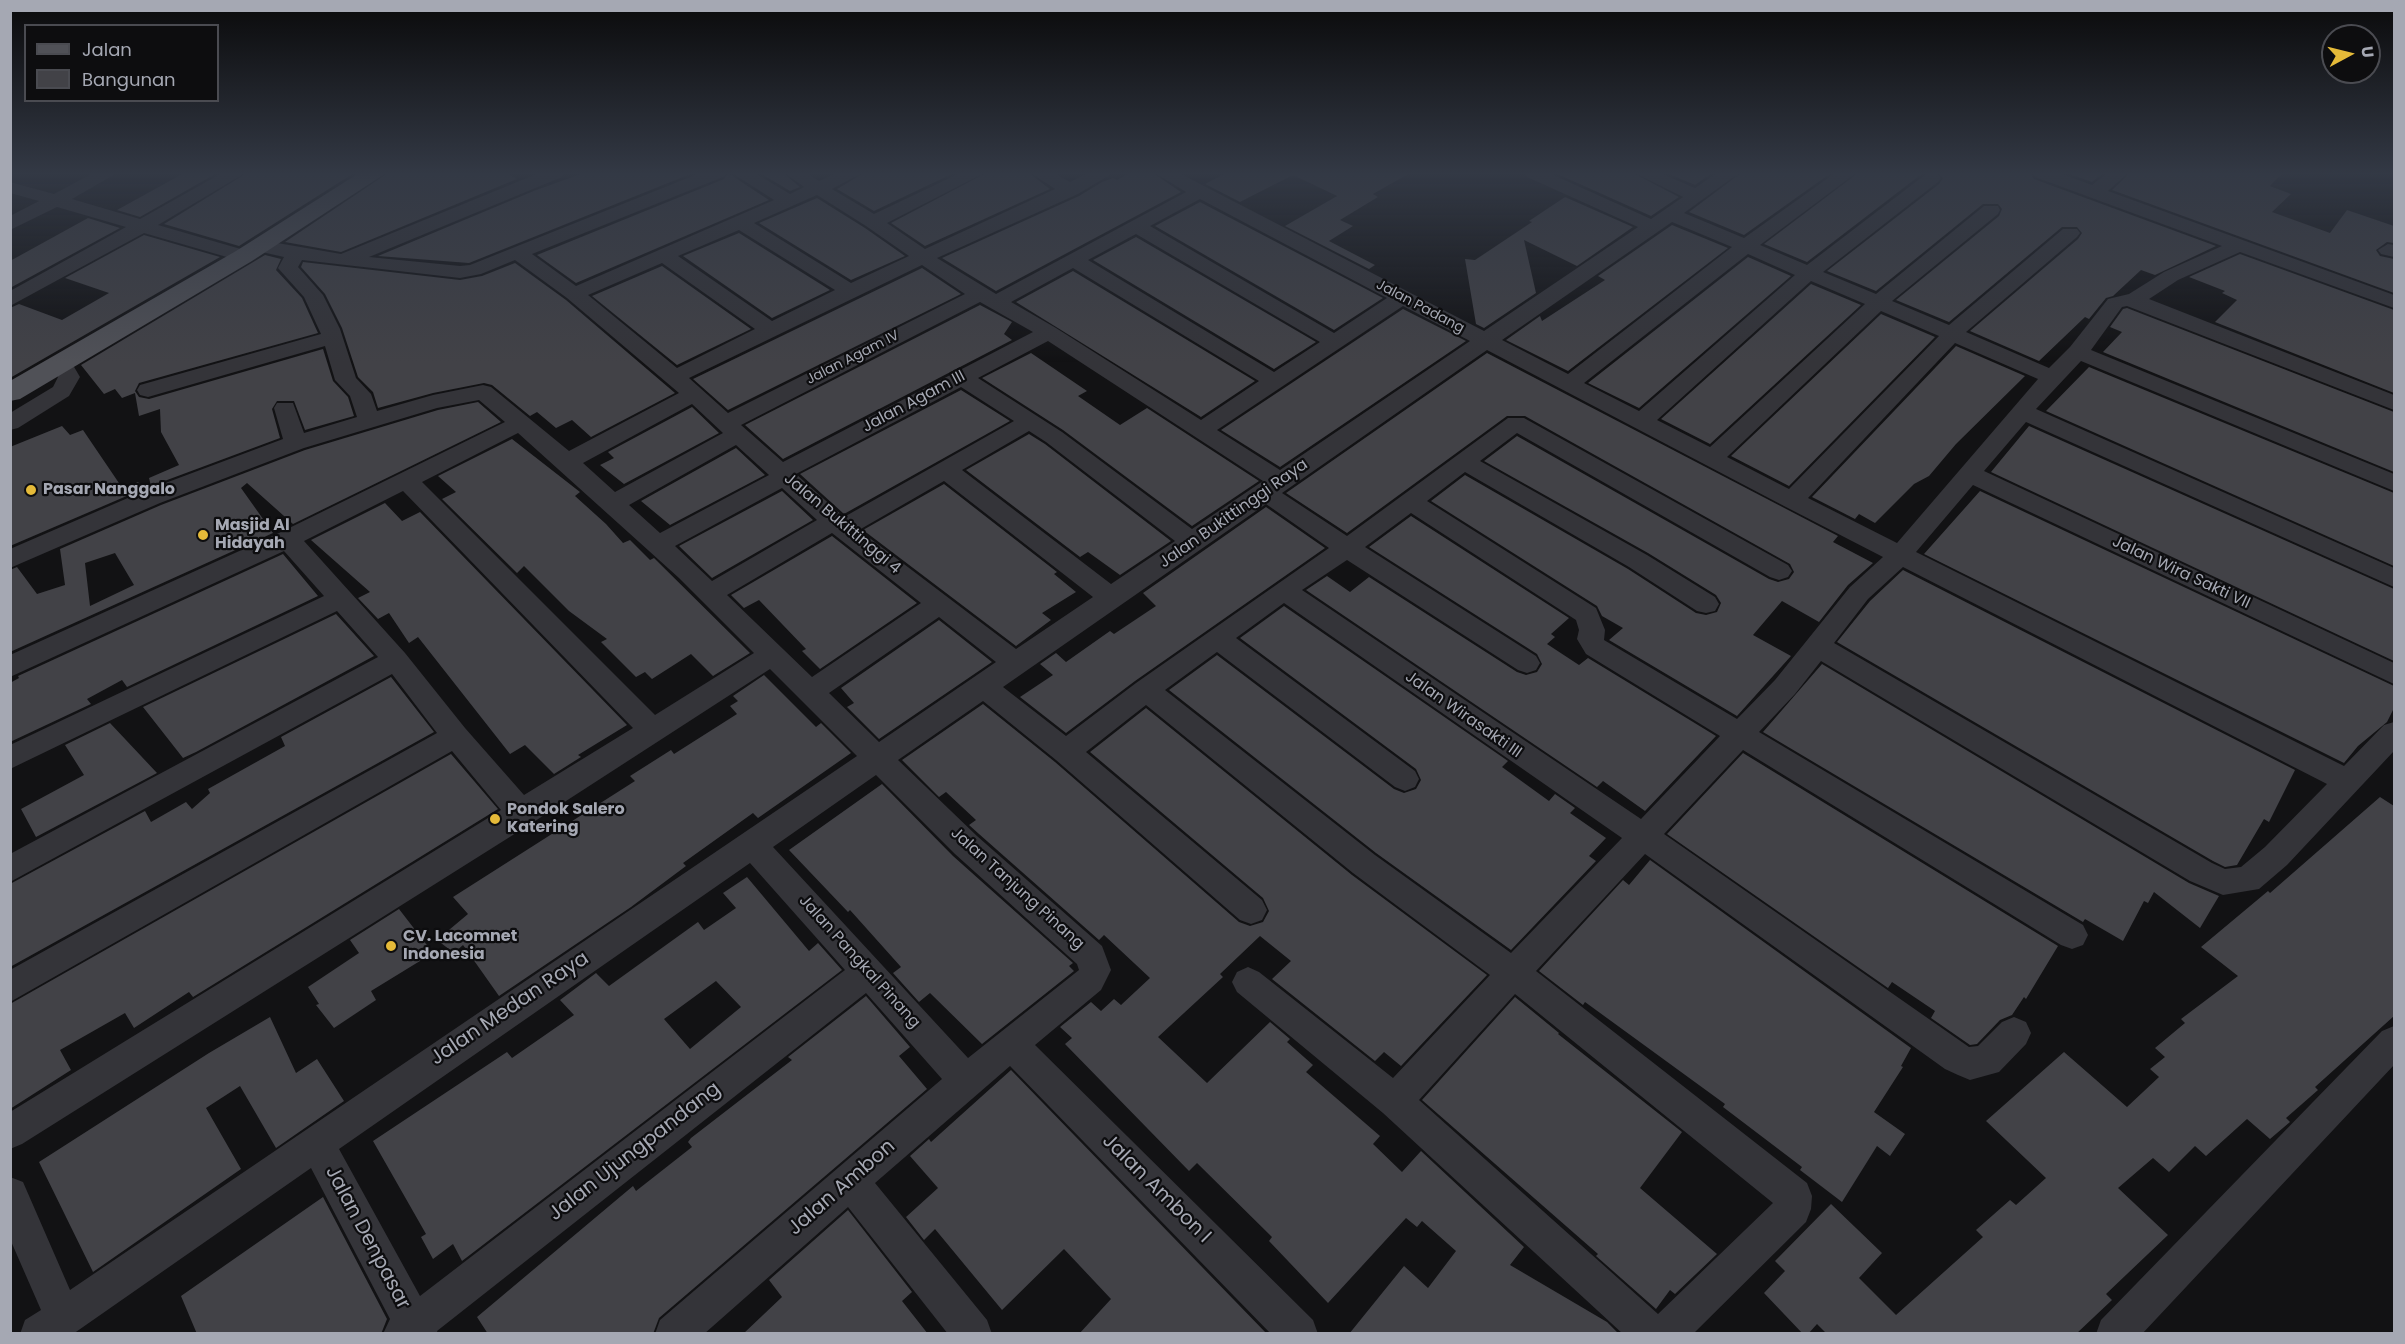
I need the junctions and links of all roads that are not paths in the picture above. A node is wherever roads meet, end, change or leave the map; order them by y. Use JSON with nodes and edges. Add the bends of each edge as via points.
{"nodes":[{"id":1,"x":126,"y":236,"type":"edge"},
{"id":2,"x":182,"y":236,"type":"edge"},
{"id":3,"x":276,"y":236,"type":"edge"},
{"id":4,"x":403,"y":236,"type":"edge"},
{"id":5,"x":564,"y":236,"type":"edge"},
{"id":6,"x":706,"y":236,"type":"edge"},
{"id":7,"x":762,"y":236,"type":"edge"},
{"id":8,"x":893,"y":236,"type":"edge"},
{"id":9,"x":973,"y":236,"type":"edge"},
{"id":10,"x":1118,"y":236,"type":"edge"},
{"id":11,"x":1153,"y":236,"type":"edge"},
{"id":12,"x":1284,"y":236,"type":"edge"},
{"id":13,"x":1641,"y":236,"type":"edge"},
{"id":14,"x":1720,"y":236,"type":"edge"},
{"id":15,"x":1761,"y":236,"type":"edge"},
{"id":16,"x":1857,"y":236,"type":"edge"},
{"id":17,"x":1960,"y":236,"type":"edge"},
{"id":18,"x":2067,"y":236,"type":"edge"},
{"id":19,"x":2210,"y":236,"type":"edge"},
{"id":20,"x":2238,"y":246,"type":"junction"},
{"id":21,"x":1745,"y":247,"type":"junction"},
{"id":22,"x":252,"y":251,"type":"junction"},
{"id":23,"x":296,"y":253,"type":"junction"},
{"id":24,"x":519,"y":254,"type":"junction"},
{"id":25,"x":664,"y":255,"type":"junction"},
{"id":26,"x":925,"y":258,"type":"junction"},
{"id":27,"x":344,"y":260,"type":"junction"},
{"id":28,"x":1074,"y":260,"type":"junction"},
{"id":29,"x":1808,"y":274,"type":"junction"},
{"id":30,"x":850,"y":291,"type":"junction"},
{"id":31,"x":574,"y":294,"type":"junction"},
{"id":32,"x":1402,"y":297,"type":"junction"},
{"id":33,"x":988,"y":298,"type":"junction"},
{"id":34,"x":10,"y":300,"type":"edge"},
{"id":35,"x":2133,"y":301,"type":"junction"},
{"id":36,"x":2394,"y":302,"type":"edge"},
{"id":37,"x":1878,"y":303,"type":"junction"},
{"id":38,"x":770,"y":330,"type":"junction"},
{"id":39,"x":1049,"y":332,"type":"junction"},
{"id":40,"x":1952,"y":336,"type":"junction"},
{"id":41,"x":333,"y":337,"type":"junction"},
{"id":42,"x":1485,"y":341,"type":"junction"},
{"id":43,"x":1335,"y":342,"type":"junction"},
{"id":44,"x":2078,"y":352,"type":"junction"},
{"id":45,"x":62,"y":365,"type":"junction"},
{"id":46,"x":675,"y":377,"type":"junction"},
{"id":47,"x":961,"y":377,"type":"junction"},
{"id":48,"x":2052,"y":377,"type":"junction"},
{"id":49,"x":1274,"y":381,"type":"junction"},
{"id":50,"x":1569,"y":384,"type":"junction"},
{"id":51,"x":148,"y":390,"type":"dead end"},
{"id":52,"x":10,"y":393,"type":"edge"},
{"id":53,"x":694,"y":394,"type":"junction"},
{"id":54,"x":2394,"y":403,"type":"edge"},
{"id":55,"x":285,"y":408,"type":"dead end"},
{"id":56,"x":2023,"y":412,"type":"junction"},
{"id":57,"x":369,"y":421,"type":"junction"},
{"id":58,"x":1029,"y":422,"type":"junction"},
{"id":59,"x":1642,"y":422,"type":"junction"},
{"id":60,"x":10,"y":423,"type":"edge"},
{"id":61,"x":521,"y":423,"type":"junction"},
{"id":62,"x":732,"y":428,"type":"junction"},
{"id":63,"x":1202,"y":429,"type":"junction"},
{"id":64,"x":296,"y":443,"type":"junction"},
{"id":65,"x":1712,"y":458,"type":"junction"},
{"id":66,"x":567,"y":462,"type":"junction"},
{"id":67,"x":1465,"y":462,"type":"junction"},
{"id":68,"x":946,"y":470,"type":"junction"},
{"id":69,"x":1968,"y":473,"type":"junction"},
{"id":70,"x":782,"y":475,"type":"junction"},
{"id":71,"x":407,"y":481,"type":"junction"},
{"id":72,"x":2394,"y":483,"type":"edge"},
{"id":73,"x":1274,"y":487,"type":"junction"},
{"id":74,"x":1792,"y":500,"type":"junction"},
{"id":75,"x":1410,"y":501,"type":"junction"},
{"id":76,"x":611,"y":505,"type":"junction"},
{"id":77,"x":838,"y":525,"type":"junction"},
{"id":78,"x":288,"y":539,"type":"junction"},
{"id":79,"x":1194,"y":543,"type":"junction"},
{"id":80,"x":657,"y":545,"type":"junction"},
{"id":81,"x":1347,"y":548,"type":"junction"},
{"id":82,"x":1901,"y":554,"type":"junction"},
{"id":83,"x":10,"y":559,"type":"edge"},
{"id":84,"x":1779,"y":571,"type":"dead end"},
{"id":85,"x":2394,"y":578,"type":"edge"},
{"id":86,"x":1284,"y":590,"type":"junction"},
{"id":87,"x":711,"y":593,"type":"junction"},
{"id":88,"x":342,"y":598,"type":"junction"},
{"id":89,"x":1112,"y":598,"type":"junction"},
{"id":90,"x":939,"y":604,"type":"junction"},
{"id":91,"x":1706,"y":604,"type":"dead end"},
{"id":92,"x":1218,"y":639,"type":"junction"},
{"id":93,"x":1819,"y":647,"type":"junction"},
{"id":94,"x":771,"y":656,"type":"junction"},
{"id":95,"x":396,"y":660,"type":"junction"},
{"id":96,"x":1016,"y":663,"type":"junction"},
{"id":97,"x":1527,"y":663,"type":"dead end"},
{"id":98,"x":10,"y":667,"type":"edge"},
{"id":99,"x":2394,"y":674,"type":"edge"},
{"id":100,"x":982,"y":685,"type":"junction"},
{"id":101,"x":1146,"y":690,"type":"junction"},
{"id":102,"x":810,"y":692,"type":"junction"},
{"id":103,"x":652,"y":730,"type":"junction"},
{"id":104,"x":2394,"y":733,"type":"edge"},
{"id":105,"x":1739,"y":735,"type":"junction"},
{"id":106,"x":455,"y":736,"type":"junction"},
{"id":107,"x":1066,"y":752,"type":"junction"},
{"id":108,"x":878,"y":756,"type":"junction"},
{"id":109,"x":10,"y":758,"type":"edge"},
{"id":110,"x":1405,"y":779,"type":"dead end"},
{"id":111,"x":2349,"y":782,"type":"junction"},
{"id":112,"x":522,"y":814,"type":"junction"},
{"id":113,"x":1644,"y":837,"type":"junction"},
{"id":114,"x":752,"y":844,"type":"junction"},
{"id":115,"x":10,"y":868,"type":"edge"},
{"id":116,"x":1251,"y":910,"type":"dead end"},
{"id":117,"x":2072,"y":935,"type":"dead end"},
{"id":118,"x":868,"y":972,"type":"junction"},
{"id":119,"x":1513,"y":973,"type":"junction"},
{"id":120,"x":1248,"y":982,"type":"dead end"},
{"id":121,"x":10,"y":987,"type":"edge"},
{"id":122,"x":2014,"y":1033,"type":"dead end"},
{"id":123,"x":1012,"y":1045,"type":"junction"},
{"id":124,"x":2393,"y":1046,"type":"edge"},
{"id":125,"x":966,"y":1081,"type":"junction"},
{"id":126,"x":1395,"y":1101,"type":"junction"},
{"id":127,"x":10,"y":1132,"type":"edge"},
{"id":128,"x":316,"y":1142,"type":"junction"},
{"id":129,"x":850,"y":1181,"type":"junction"},
{"id":130,"x":10,"y":1195,"type":"edge"},
{"id":131,"x":51,"y":1325,"type":"edge"},
{"id":132,"x":412,"y":1331,"type":"edge"},
{"id":133,"x":680,"y":1332,"type":"edge"},
{"id":134,"x":973,"y":1334,"type":"edge"},
{"id":135,"x":1299,"y":1334,"type":"edge"},
{"id":136,"x":1652,"y":1334,"type":"edge"},
{"id":137,"x":1665,"y":1334,"type":"edge"},
{"id":138,"x":2115,"y":1334,"type":"edge"}],
"edges":[{"from":1,"to":34,"type":"street"},
{"from":2,"to":22,"type":"street"},
{"from":3,"to":22,"type":"main road"},
{"from":4,"to":27,"type":"street"},
{"from":5,"to":24,"type":"street"},
{"from":6,"to":25,"type":"street"},
{"from":7,"to":30,"type":"street"},
{"from":8,"to":26,"type":"street"},
{"from":9,"to":26,"type":"street"},
{"from":10,"to":28,"type":"street","name":"Jalan Agam IV"},
{"from":11,"to":43,"type":"street"},
{"from":12,"to":32,"type":"street","name":"Jalan Padang"},
{"from":13,"to":42,"type":"street","name":"Jalan Bukittinggi Raya"},
{"from":14,"to":21,"type":"street"},
{"from":15,"to":21,"type":"street"},
{"from":16,"to":29,"type":"street"},
{"from":17,"to":37,"type":"street"},
{"from":18,"to":40,"type":"street"},
{"from":19,"to":20,"type":"street"},
{"from":20,"to":35,"type":"street","via":[[2171,276]]},
{"from":20,"to":36,"type":"street"},
{"from":21,"to":29,"type":"street"},
{"from":21,"to":50,"type":"street"},
{"from":22,"to":23,"type":"street"},
{"from":22,"to":45,"type":"main road"},
{"from":23,"to":27,"type":"street"},
{"from":23,"to":41,"type":"street","via":[[288,268],[313,295]]},
{"from":24,"to":27,"type":"street","via":[[460,272]]},
{"from":24,"to":31,"type":"street","name":"Jalan Bukittinggi 4"},
{"from":25,"to":31,"type":"street"},
{"from":25,"to":38,"type":"street"},
{"from":26,"to":30,"type":"street"},
{"from":26,"to":33,"type":"street"},
{"from":28,"to":33,"type":"street","name":"Jalan Agam IV"},
{"from":28,"to":49,"type":"street"},
{"from":29,"to":37,"type":"street"},
{"from":29,"to":59,"type":"street"},
{"from":30,"to":38,"type":"street"},
{"from":31,"to":46,"type":"street","name":"Jalan Bukittinggi 4"},
{"from":32,"to":42,"type":"street","name":"Jalan Padang"},
{"from":32,"to":43,"type":"street"},
{"from":33,"to":39,"type":"street"},
{"from":33,"to":62,"type":"street","name":"Jalan Agam IV"},
{"from":35,"to":44,"type":"street","via":[[2115,303]]},
{"from":35,"to":54,"type":"street"},
{"from":37,"to":40,"type":"street"},
{"from":37,"to":65,"type":"street"},
{"from":38,"to":46,"type":"street"},
{"from":39,"to":47,"type":"street","name":"Jalan Agam III"},
{"from":39,"to":63,"type":"street"},
{"from":40,"to":48,"type":"street"},
{"from":40,"to":74,"type":"street"},
{"from":41,"to":51,"type":"street"},
{"from":41,"to":57,"type":"street","via":[[346,380],[360,394]]},
{"from":42,"to":50,"type":"street","name":"Jalan Padang"},
{"from":42,"to":73,"type":"street","name":"Jalan Bukittinggi Raya"},
{"from":43,"to":49,"type":"street"},
{"from":44,"to":48,"type":"street"},
{"from":44,"to":72,"type":"street"},
{"from":45,"to":52,"type":"main road"},
{"from":45,"to":60,"type":"street","via":[[69,377],[61,391]]},
{"from":46,"to":53,"type":"street","name":"Jalan Bukittinggi 4"},
{"from":47,"to":58,"type":"street"},
{"from":47,"to":70,"type":"street","name":"Jalan Agam III"},
{"from":48,"to":56,"type":"street"},
{"from":49,"to":63,"type":"street"},
{"from":50,"to":59,"type":"street","name":"Jalan Padang"},
{"from":53,"to":62,"type":"street","name":"Jalan Bukittinggi 4"},
{"from":53,"to":66,"type":"street"},
{"from":55,"to":64,"type":"street"},
{"from":56,"to":69,"type":"street"},
{"from":56,"to":85,"type":"street"},
{"from":57,"to":61,"type":"street","via":[[481,391]]},
{"from":57,"to":64,"type":"street"},
{"from":58,"to":68,"type":"street"},
{"from":58,"to":79,"type":"street"},
{"from":59,"to":65,"type":"street","name":"Jalan Padang"},
{"from":61,"to":66,"type":"street"},
{"from":61,"to":71,"type":"street"},
{"from":62,"to":70,"type":"street","name":"Jalan Bukittinggi 4"},
{"from":62,"to":76,"type":"street","name":"Jalan Agam IV"},
{"from":63,"to":73,"type":"street"},
{"from":64,"to":83,"type":"street","via":[[152,497]]},
{"from":65,"to":74,"type":"street","name":"Jalan Padang"},
{"from":66,"to":76,"type":"street"},
{"from":67,"to":75,"type":"street"},
{"from":67,"to":84,"type":"street","via":[[1516,423]]},
{"from":67,"to":91,"type":"street"},
{"from":68,"to":77,"type":"street"},
{"from":68,"to":89,"type":"street"},
{"from":69,"to":82,"type":"street"},
{"from":69,"to":99,"type":"street","name":"Jalan Wira Sakti VII"},
{"from":70,"to":77,"type":"street","name":"Jalan Bukittinggi 4"},
{"from":70,"to":80,"type":"street","name":"Jalan Agam III"},
{"from":71,"to":78,"type":"street"},
{"from":71,"to":103,"type":"street"},
{"from":73,"to":79,"type":"street","name":"Jalan Bukittinggi Raya"},
{"from":73,"to":81,"type":"street"},
{"from":74,"to":82,"type":"street","name":"Jalan Padang"},
{"from":75,"to":81,"type":"street"},
{"from":75,"to":105,"type":"street","via":[[1587,615],[1595,647]]},
{"from":76,"to":80,"type":"street"},
{"from":77,"to":87,"type":"street"},
{"from":77,"to":90,"type":"street","name":"Jalan Bukittinggi 4"},
{"from":78,"to":88,"type":"street"},
{"from":78,"to":98,"type":"street"},
{"from":79,"to":89,"type":"street","name":"Jalan Bukittinggi Raya"},
{"from":80,"to":87,"type":"street"},
{"from":81,"to":86,"type":"street"},
{"from":81,"to":97,"type":"street"},
{"from":82,"to":93,"type":"street","via":[[1859,593]]},
{"from":82,"to":111,"type":"street","name":"Jalan Padang"},
{"from":86,"to":92,"type":"street"},
{"from":86,"to":113,"type":"street","name":"Jalan Wirasakti III"},
{"from":87,"to":94,"type":"street"},
{"from":88,"to":95,"type":"street"},
{"from":88,"to":109,"type":"street"},
{"from":89,"to":96,"type":"street","name":"Jalan Bukittinggi Raya"},
{"from":90,"to":96,"type":"street","name":"Jalan Bukittinggi 4"},
{"from":90,"to":102,"type":"street"},
{"from":92,"to":101,"type":"street"},
{"from":92,"to":110,"type":"street"},
{"from":93,"to":105,"type":"street"},
{"from":93,"to":111,"type":"street","via":[[2223,882],[2248,880]]},
{"from":94,"to":102,"type":"street"},
{"from":94,"to":103,"type":"street"},
{"from":95,"to":106,"type":"street"},
{"from":95,"to":115,"type":"street"},
{"from":96,"to":100,"type":"street","name":"Jalan Bukittinggi Raya"},
{"from":100,"to":107,"type":"street"},
{"from":100,"to":108,"type":"street","name":"Jalan Medan Raya"},
{"from":101,"to":107,"type":"street"},
{"from":101,"to":119,"type":"street","via":[[1364,864]]},
{"from":102,"to":108,"type":"street"},
{"from":103,"to":112,"type":"street"},
{"from":104,"to":111,"type":"street"},
{"from":105,"to":113,"type":"street"},
{"from":105,"to":117,"type":"street"},
{"from":106,"to":112,"type":"street"},
{"from":106,"to":121,"type":"street"},
{"from":107,"to":116,"type":"street"},
{"from":108,"to":114,"type":"street","name":"Jalan Medan Raya"},
{"from":108,"to":123,"type":"street","name":"Jalan Tanjung Pinang","via":[[966,844],[1094,961],[1090,980]]},
{"from":112,"to":127,"type":"street"},
{"from":113,"to":119,"type":"street"},
{"from":113,"to":122,"type":"street","name":"Jalan Wirasakti III","via":[[1965,1062],[1987,1061]]},
{"from":114,"to":118,"type":"street","name":"Jalan Pangkal Pinang"},
{"from":114,"to":128,"type":"street","name":"Jalan Medan Raya"},
{"from":118,"to":125,"type":"street","name":"Jalan Pangkal Pinang"},
{"from":118,"to":132,"type":"street","name":"Jalan Ujungpandang"},
{"from":119,"to":126,"type":"street"},
{"from":119,"to":137,"type":"street","via":[[1794,1196],[1793,1209]]},
{"from":120,"to":126,"type":"street"},
{"from":123,"to":125,"type":"street","name":"Jalan Ambon"},
{"from":123,"to":135,"type":"street","name":"Jalan Ambon I"},
{"from":124,"to":138,"type":"street"},
{"from":125,"to":129,"type":"street","name":"Jalan Ambon"},
{"from":126,"to":136,"type":"street"},
{"from":128,"to":131,"type":"street","name":"Jalan Medan Raya"},
{"from":128,"to":132,"type":"street","name":"Jalan Denpasar"},
{"from":129,"to":133,"type":"street","name":"Jalan Ambon"},
{"from":129,"to":134,"type":"street"},
{"from":130,"to":131,"type":"street"}]}
